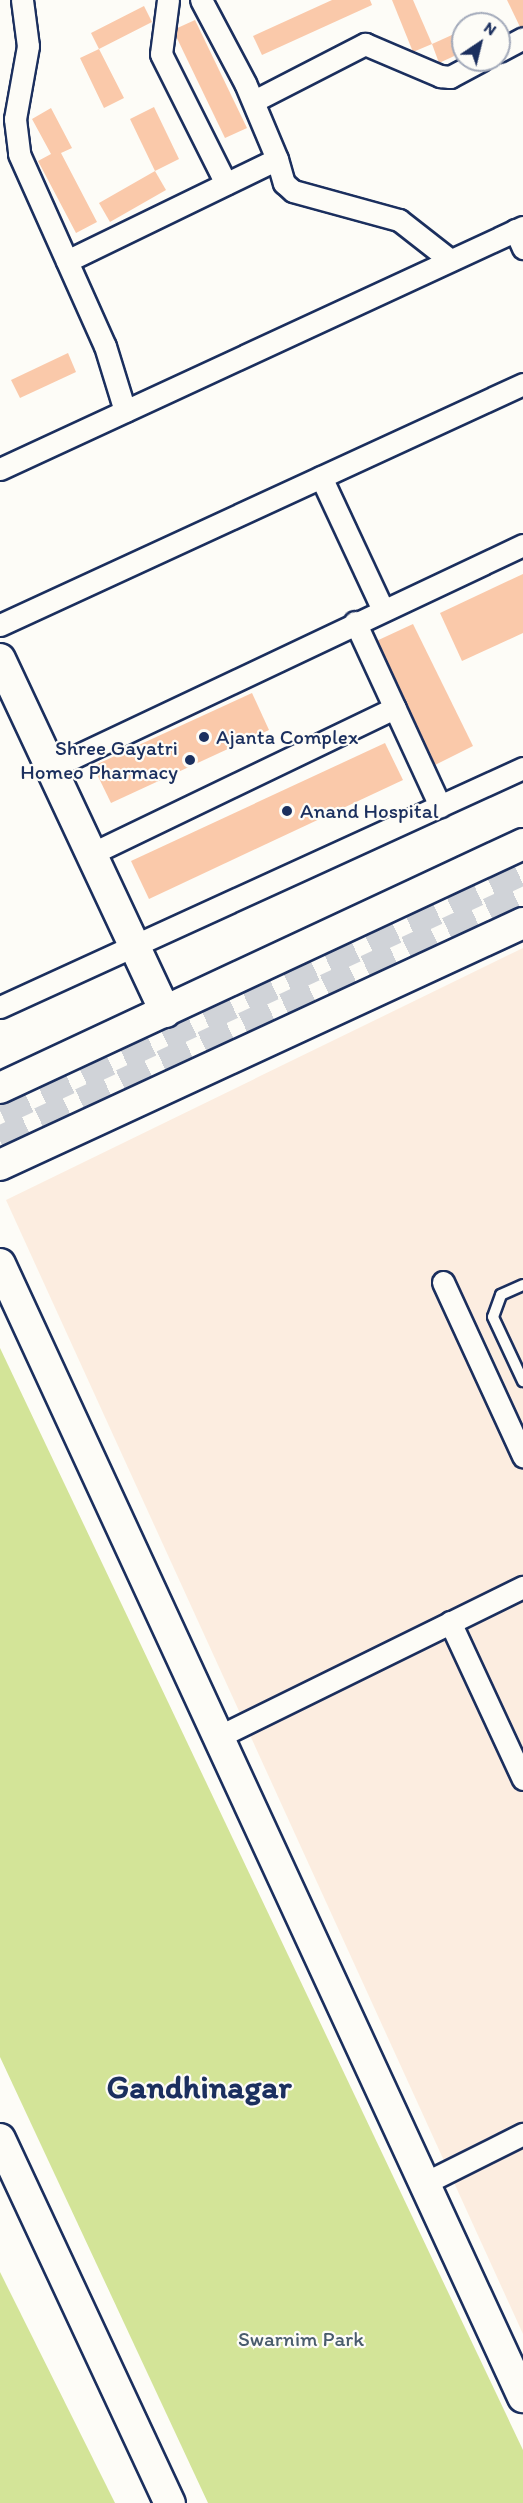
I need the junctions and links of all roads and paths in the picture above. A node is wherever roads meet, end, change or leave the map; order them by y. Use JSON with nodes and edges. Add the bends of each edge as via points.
{"nodes":[{"id":1,"x":22,"y":0,"type":"edge"},
{"id":2,"x":168,"y":0,"type":"edge"},
{"id":3,"x":201,"y":0,"type":"edge"},
{"id":4,"x":459,"y":72,"type":"edge"},
{"id":5,"x":254,"y":101,"type":"junction"},
{"id":6,"x":277,"y":159,"type":"junction"},
{"id":7,"x":226,"y":184,"type":"junction"},
{"id":8,"x":520,"y":235,"type":"edge"},
{"id":9,"x":450,"y":260,"type":"junction"},
{"id":10,"x":67,"y":261,"type":"junction"},
{"id":11,"x":523,"y":384,"type":"edge"},
{"id":12,"x":125,"y":411,"type":"junction"},
{"id":13,"x":0,"y":469,"type":"edge"},
{"id":14,"x":321,"y":477,"type":"junction"},
{"id":15,"x":523,"y":545,"type":"edge"},
{"id":16,"x":383,"y":610,"type":"junction"},
{"id":17,"x":355,"y":622,"type":"junction"},
{"id":18,"x":0,"y":625,"type":"edge"},
{"id":19,"x":0,"y":659,"type":"edge"},
{"id":20,"x":395,"y":708,"type":"junction"},
{"id":21,"x":51,"y":768,"type":"junction"},
{"id":22,"x":523,"y":768,"type":"edge"},
{"id":23,"x":440,"y":806,"type":"junction"},
{"id":24,"x":523,"y":844,"type":"edge"},
{"id":25,"x":91,"y":854,"type":"junction"},
{"id":26,"x":523,"y":923,"type":"edge"},
{"id":27,"x":134,"y":947,"type":"junction"},
{"id":28,"x":0,"y":1007,"type":"edge"},
{"id":29,"x":165,"y":1012,"type":"junction"},
{"id":30,"x":0,"y":1088,"type":"edge"},
{"id":31,"x":0,"y":1164,"type":"edge"},
{"id":32,"x":0,"y":1264,"type":"edge"},
{"id":33,"x":443,"y":1282,"type":"dead end"},
{"id":34,"x":523,"y":1285,"type":"edge"},
{"id":35,"x":523,"y":1381,"type":"edge"},
{"id":36,"x":522,"y":1449,"type":"edge"},
{"id":37,"x":523,"y":1587,"type":"edge"},
{"id":38,"x":450,"y":1622,"type":"junction"},
{"id":39,"x":220,"y":1736,"type":"junction"},
{"id":40,"x":523,"y":1779,"type":"edge"},
{"id":41,"x":523,"y":2134,"type":"edge"},
{"id":42,"x":0,"y":2139,"type":"edge"},
{"id":43,"x":425,"y":2183,"type":"junction"},
{"id":44,"x":523,"y":2397,"type":"edge"},
{"id":45,"x":170,"y":2503,"type":"edge"}],
"edges":[{"from":1,"to":10,"type":"street","via":[[28,46],[15,135],[19,154]]},
{"from":2,"to":7,"type":"street","via":[[161,54]]},
{"from":3,"to":5,"type":"street"},
{"from":4,"to":5,"type":"street","via":[[440,76],[365,45]]},
{"from":5,"to":6,"type":"street"},
{"from":6,"to":7,"type":"street"},
{"from":6,"to":9,"type":"street","via":[[284,183],[293,191],[399,220]]},
{"from":7,"to":10,"type":"street"},
{"from":8,"to":9,"type":"street"},
{"from":9,"to":12,"type":"street"},
{"from":10,"to":12,"type":"street","via":[[105,346]]},
{"from":11,"to":14,"type":"street"},
{"from":12,"to":13,"type":"street"},
{"from":14,"to":16,"type":"street"},
{"from":14,"to":18,"type":"street"},
{"from":15,"to":16,"type":"street"},
{"from":16,"to":17,"type":"street"},
{"from":17,"to":20,"type":"street"},
{"from":17,"to":21,"type":"street"},
{"from":19,"to":21,"type":"street"},
{"from":20,"to":23,"type":"street"},
{"from":20,"to":25,"type":"street"},
{"from":21,"to":25,"type":"street"},
{"from":22,"to":23,"type":"street"},
{"from":23,"to":27,"type":"street"},
{"from":24,"to":29,"type":"street"},
{"from":25,"to":27,"type":"street"},
{"from":26,"to":31,"type":"street"},
{"from":27,"to":28,"type":"street"},
{"from":27,"to":29,"type":"street"},
{"from":29,"to":30,"type":"street"},
{"from":32,"to":39,"type":"street"},
{"from":33,"to":36,"type":"street"},
{"from":34,"to":35,"type":"lane","via":[[501,1295],[493,1317]]},
{"from":37,"to":38,"type":"street"},
{"from":38,"to":39,"type":"street"},
{"from":38,"to":40,"type":"street"},
{"from":39,"to":43,"type":"street"},
{"from":41,"to":43,"type":"street"},
{"from":42,"to":45,"type":"street"},
{"from":43,"to":44,"type":"street"}]}
